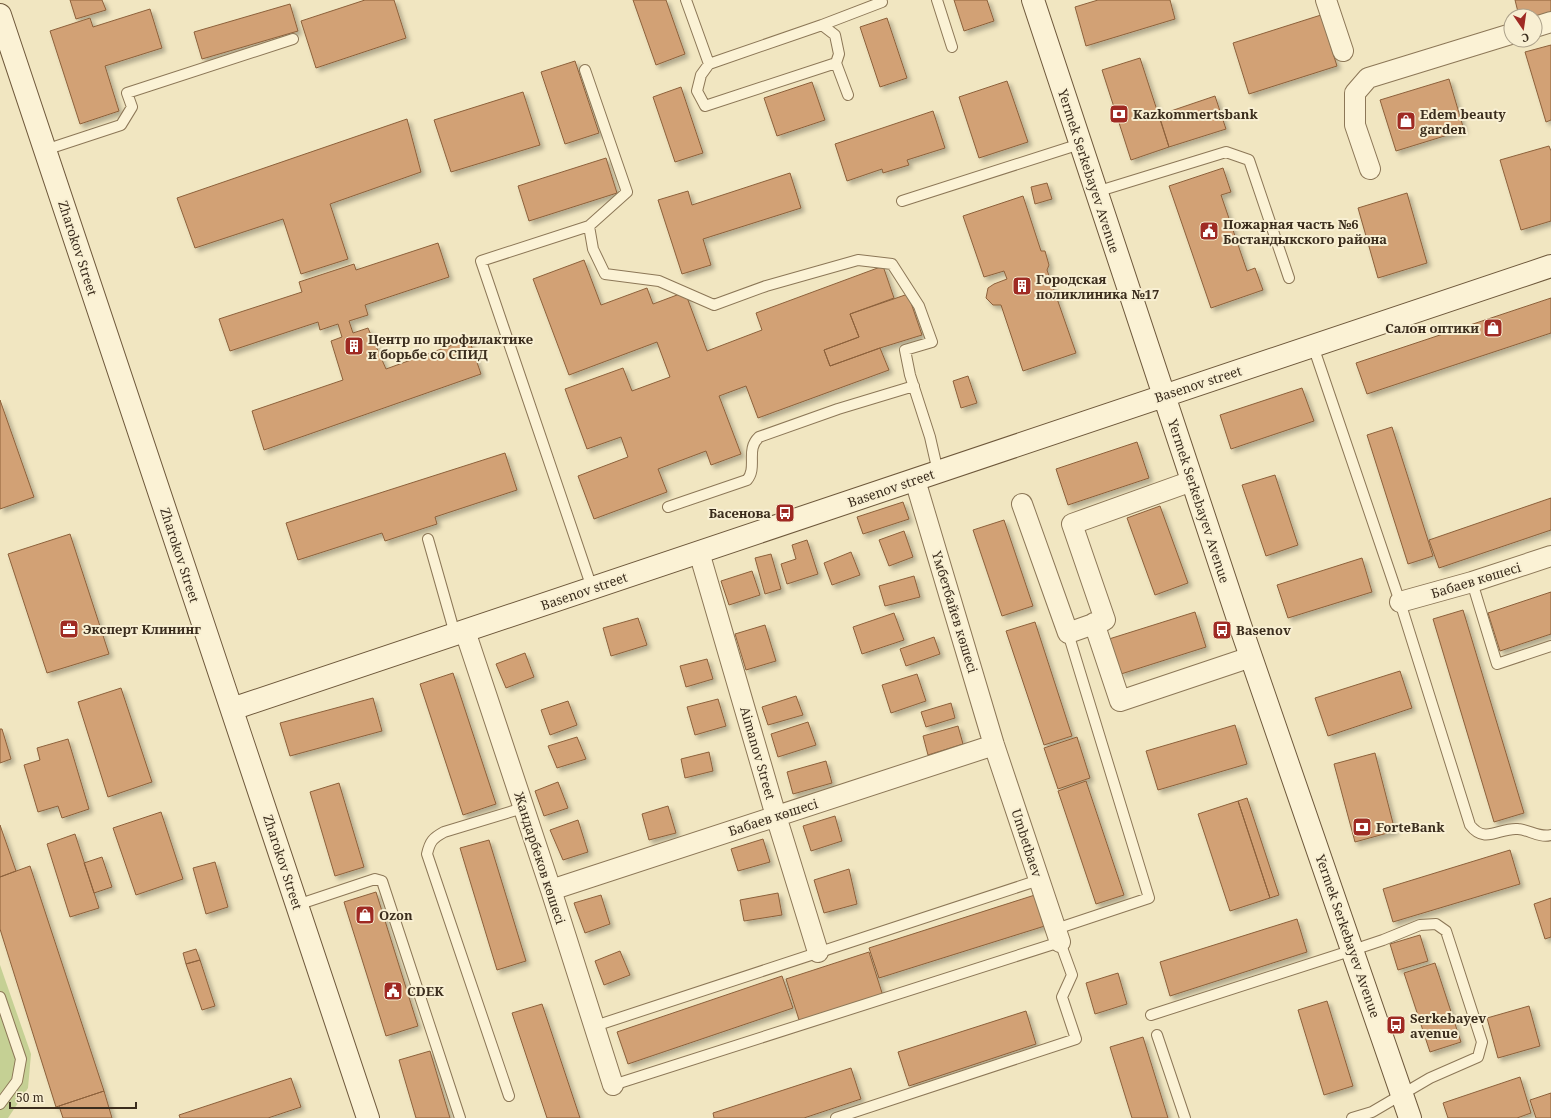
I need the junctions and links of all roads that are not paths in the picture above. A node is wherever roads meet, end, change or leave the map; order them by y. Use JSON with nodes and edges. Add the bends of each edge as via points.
{"nodes":[{"id":1,"x":686,"y":0,"type":"edge"},
{"id":2,"x":937,"y":0,"type":"edge"},
{"id":3,"x":1033,"y":0,"type":"edge"},
{"id":4,"x":1326,"y":0,"type":"edge"},
{"id":5,"x":884,"y":1,"type":"edge"},
{"id":6,"x":0,"y":15,"type":"edge"},
{"id":7,"x":822,"y":25,"type":"junction"},
{"id":8,"x":1503,"y":36,"type":"edge"},
{"id":9,"x":293,"y":39,"type":"dead end"},
{"id":10,"x":952,"y":48,"type":"dead end"},
{"id":11,"x":1343,"y":51,"type":"dead end"},
{"id":12,"x":836,"y":63,"type":"junction"},
{"id":13,"x":709,"y":64,"type":"junction"},
{"id":14,"x":585,"y":70,"type":"dead end"},
{"id":15,"x":848,"y":95,"type":"dead end"},
{"id":16,"x":1080,"y":144,"type":"junction"},
{"id":17,"x":45,"y":150,"type":"junction"},
{"id":18,"x":1370,"y":169,"type":"dead end"},
{"id":19,"x":1096,"y":192,"type":"junction"},
{"id":20,"x":902,"y":202,"type":"dead end"},
{"id":21,"x":589,"y":226,"type":"junction"},
{"id":22,"x":1551,"y":266,"type":"edge"},
{"id":23,"x":1289,"y":278,"type":"dead end"},
{"id":24,"x":1313,"y":346,"type":"junction"},
{"id":25,"x":914,"y":386,"type":"junction"},
{"id":26,"x":1164,"y":396,"type":"junction"},
{"id":27,"x":938,"y":472,"type":"junction"},
{"id":28,"x":915,"y":480,"type":"junction"},
{"id":29,"x":1192,"y":481,"type":"junction"},
{"id":30,"x":1022,"y":504,"type":"dead end"},
{"id":31,"x":668,"y":507,"type":"dead end"},
{"id":32,"x":428,"y":539,"type":"dead end"},
{"id":33,"x":699,"y":552,"type":"junction"},
{"id":34,"x":1551,"y":556,"type":"edge"},
{"id":35,"x":1472,"y":582,"type":"junction"},
{"id":36,"x":592,"y":588,"type":"junction"},
{"id":37,"x":1400,"y":602,"type":"junction"},
{"id":38,"x":1094,"y":624,"type":"junction"},
{"id":39,"x":460,"y":632,"type":"junction"},
{"id":40,"x":1068,"y":633,"type":"junction"},
{"id":41,"x":1551,"y":646,"type":"edge"},
{"id":42,"x":1251,"y":656,"type":"junction"},
{"id":43,"x":232,"y":710,"type":"junction"},
{"id":44,"x":994,"y":745,"type":"junction"},
{"id":45,"x":523,"y":808,"type":"junction"},
{"id":46,"x":776,"y":816,"type":"junction"},
{"id":47,"x":1551,"y":835,"type":"edge"},
{"id":48,"x":1040,"y":880,"type":"junction"},
{"id":49,"x":551,"y":890,"type":"junction"},
{"id":50,"x":297,"y":905,"type":"junction"},
{"id":51,"x":1058,"y":935,"type":"junction"},
{"id":52,"x":1353,"y":950,"type":"junction"},
{"id":53,"x":818,"y":952,"type":"junction"},
{"id":54,"x":0,"y":997,"type":"edge"},
{"id":55,"x":1152,"y":1015,"type":"dead end"},
{"id":56,"x":594,"y":1026,"type":"junction"},
{"id":57,"x":1157,"y":1035,"type":"dead end"},
{"id":58,"x":613,"y":1085,"type":"joint"},
{"id":59,"x":1403,"y":1095,"type":"junction"},
{"id":60,"x":509,"y":1096,"type":"dead end"},
{"id":61,"x":1,"y":1102,"type":"edge"},
{"id":62,"x":368,"y":1118,"type":"edge"},
{"id":63,"x":460,"y":1118,"type":"edge"},
{"id":64,"x":836,"y":1118,"type":"edge"},
{"id":65,"x":1185,"y":1118,"type":"edge"},
{"id":66,"x":1352,"y":1118,"type":"edge"},
{"id":67,"x":1410,"y":1118,"type":"edge"}],
"edges":[{"from":1,"to":13,"type":"lane"},
{"from":2,"to":10,"type":"lane"},
{"from":3,"to":16,"type":"street","name":"Yermek Serkebayev Avenue"},
{"from":4,"to":11,"type":"street"},
{"from":5,"to":7,"type":"lane"},
{"from":6,"to":17,"type":"street","name":"Zharokov Street"},
{"from":7,"to":12,"type":"lane","via":[[835,35],[839,54]]},
{"from":7,"to":13,"type":"lane"},
{"from":8,"to":18,"type":"street","via":[[1368,78],[1355,93],[1354,106],[1355,125]]},
{"from":9,"to":17,"type":"lane","via":[[127,93],[132,107],[121,125]]},
{"from":12,"to":13,"type":"lane","via":[[705,106],[697,91],[701,75]]},
{"from":12,"to":15,"type":"lane"},
{"from":14,"to":21,"type":"lane","via":[[626,192]]},
{"from":16,"to":19,"type":"street","name":"Yermek Serkebayev Avenue"},
{"from":16,"to":20,"type":"lane"},
{"from":17,"to":43,"type":"street","name":"Zharokov Street"},
{"from":19,"to":23,"type":"lane","via":[[1226,152],[1249,160]]},
{"from":19,"to":26,"type":"street","name":"Yermek Serkebayev Avenue"},
{"from":21,"to":25,"type":"lane","via":[[593,249],[606,274],[659,281],[714,305],[766,286],[858,260],[892,264],[919,306],[932,342],[905,350]]},
{"from":21,"to":36,"type":"lane","via":[[481,261]]},
{"from":22,"to":24,"type":"street","name":"Basenov street"},
{"from":24,"to":26,"type":"street","name":"Basenov street"},
{"from":24,"to":37,"type":"lane"},
{"from":25,"to":27,"type":"lane"},
{"from":25,"to":31,"type":"lane","via":[[759,437],[754,442],[752,475],[747,480]]},
{"from":26,"to":27,"type":"street","name":"Basenov street"},
{"from":26,"to":29,"type":"street","name":"Yermek Serkebayev Avenue"},
{"from":27,"to":28,"type":"street","name":"Basenov street"},
{"from":28,"to":33,"type":"street","name":"Basenov street"},
{"from":28,"to":44,"type":"street","name":"Үмбетбайев көшесі"},
{"from":29,"to":38,"type":"street","via":[[1072,524],[1105,620]]},
{"from":29,"to":42,"type":"street","name":"Yermek Serkebayev Avenue"},
{"from":30,"to":40,"type":"street"},
{"from":32,"to":39,"type":"lane"},
{"from":33,"to":36,"type":"street","name":"Basenov street"},
{"from":33,"to":46,"type":"street","name":"Aimanov Street"},
{"from":34,"to":35,"type":"street","name":"Бабаев көшесі"},
{"from":35,"to":37,"type":"street","name":"Бабаев көшесі"},
{"from":35,"to":41,"type":"lane","via":[[1497,664]]},
{"from":36,"to":39,"type":"street","name":"Basenov street"},
{"from":37,"to":47,"type":"lane","via":[[1470,825],[1475,832],[1485,835],[1518,829],[1544,837]]},
{"from":38,"to":40,"type":"street"},
{"from":38,"to":42,"type":"street","via":[[1120,701]]},
{"from":39,"to":43,"type":"street","name":"Basenov street"},
{"from":39,"to":45,"type":"street","name":"Жандарбеков көшесі"},
{"from":40,"to":51,"type":"lane","via":[[1149,898]]},
{"from":42,"to":52,"type":"street","name":"Yermek Serkebayev Avenue"},
{"from":43,"to":50,"type":"street","name":"Zharokov Street"},
{"from":44,"to":46,"type":"street","name":"Бабаев көшесі"},
{"from":44,"to":48,"type":"street","name":"Umbetbaev"},
{"from":45,"to":49,"type":"street","name":"Жандарбеков көшесі"},
{"from":45,"to":60,"type":"lane","via":[[444,832],[429,844],[427,854]]},
{"from":46,"to":49,"type":"street","name":"Бабаев көшесі"},
{"from":46,"to":53,"type":"street","name":"Aimanov Street"},
{"from":48,"to":51,"type":"street","name":"Umbetbaev"},
{"from":48,"to":53,"type":"lane"},
{"from":49,"to":56,"type":"street","name":"Жандарбеков көшесі"},
{"from":50,"to":62,"type":"street","name":"Zharokov Street"},
{"from":50,"to":63,"type":"lane","via":[[375,879],[382,881]]},
{"from":51,"to":58,"type":"lane"},
{"from":51,"to":64,"type":"lane","via":[[1072,975],[1062,997],[1076,1039]]},
{"from":52,"to":55,"type":"lane"},
{"from":52,"to":59,"type":"street","name":"Yermek Serkebayev Avenue"},
{"from":52,"to":59,"type":"lane","via":[[1420,925],[1436,924],[1446,932],[1482,1042],[1480,1050],[1478,1057],[1430,1078]]},
{"from":53,"to":56,"type":"lane"},
{"from":54,"to":61,"type":"lane","via":[[21,1059],[17,1081]]},
{"from":56,"to":58,"type":"street","name":"Жандарбеков көшесі"},
{"from":57,"to":65,"type":"lane"},
{"from":59,"to":66,"type":"lane","via":[[1372,1112]]},
{"from":59,"to":67,"type":"street","name":"Yermek Serkebayev Avenue"}]}
